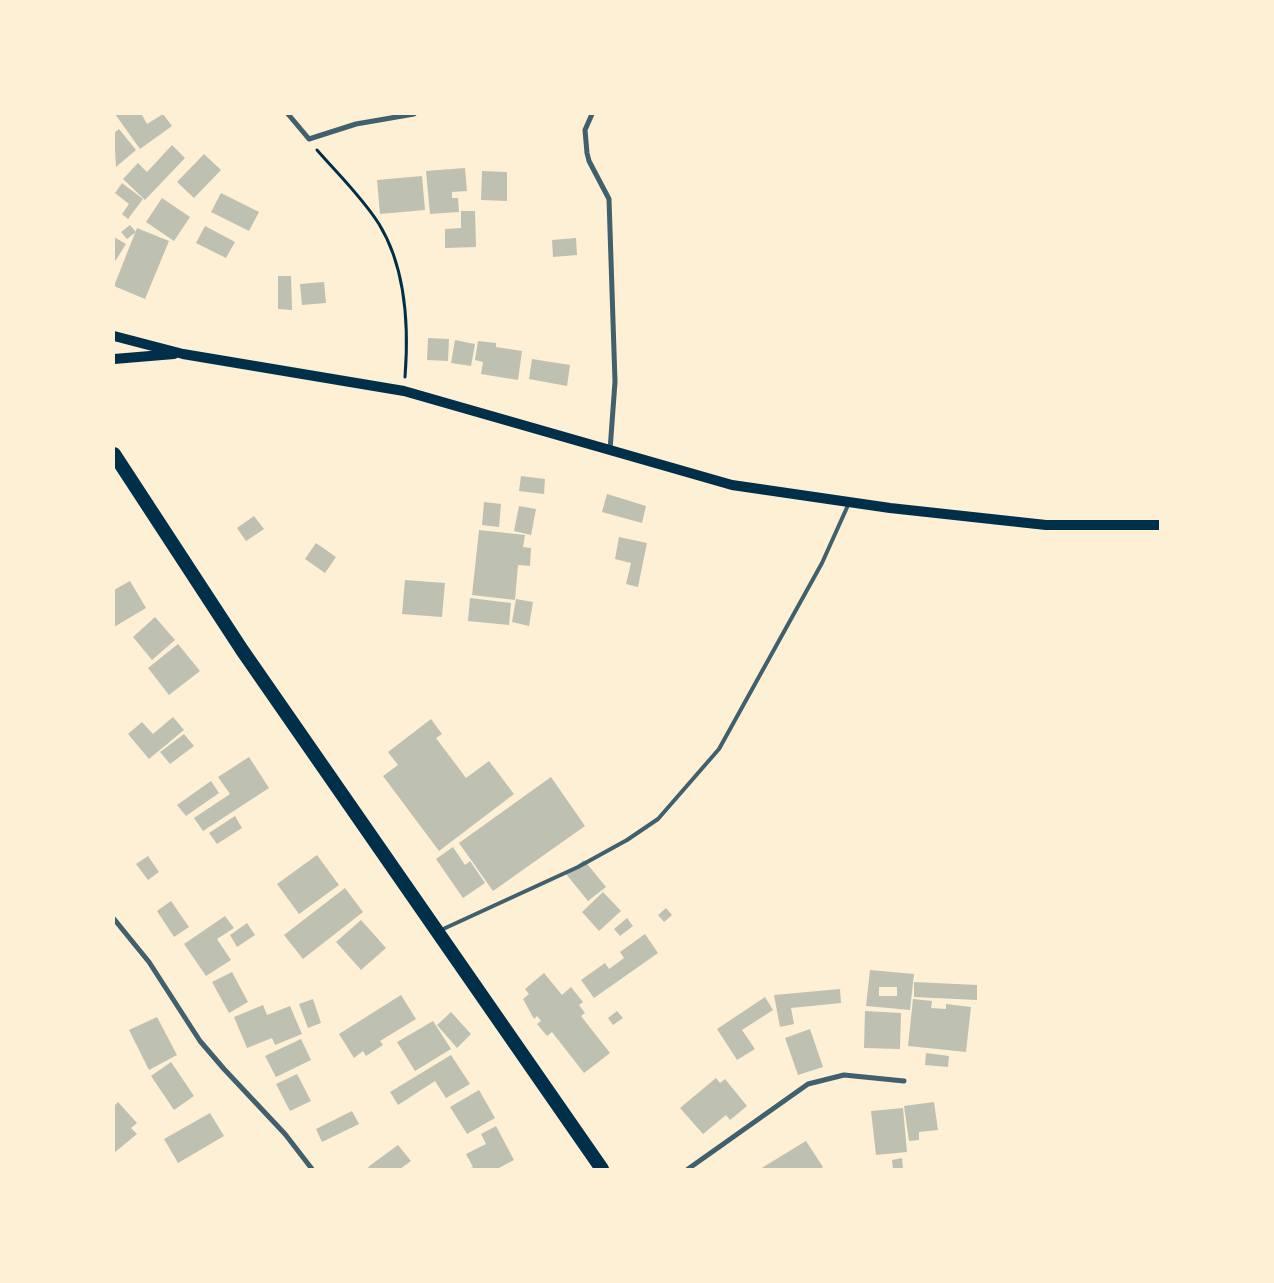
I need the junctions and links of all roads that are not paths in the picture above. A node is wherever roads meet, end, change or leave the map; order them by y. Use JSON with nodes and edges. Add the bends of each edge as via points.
{"nodes":[{"id":1,"x":288,"y":114,"type":"edge"},
{"id":2,"x":414,"y":114,"type":"edge"},
{"id":3,"x":591,"y":114,"type":"edge"},
{"id":4,"x":114,"y":336,"type":"edge"},
{"id":5,"x":183,"y":354,"type":"junction"},
{"id":6,"x":114,"y":359,"type":"edge"},
{"id":7,"x":610,"y":451,"type":"junction"},
{"id":8,"x":114,"y":456,"type":"edge"},
{"id":9,"x":850,"y":502,"type":"junction"},
{"id":10,"x":1160,"y":525,"type":"edge"},
{"id":11,"x":114,"y":919,"type":"edge"},
{"id":12,"x":436,"y":932,"type":"junction"},
{"id":13,"x":904,"y":1081,"type":"dead end"},
{"id":14,"x":312,"y":1169,"type":"edge"},
{"id":15,"x":602,"y":1169,"type":"edge"},
{"id":16,"x":688,"y":1169,"type":"edge"}],
"edges":[{"from":1,"to":2,"type":"street","via":[[309,140],[356,124]]},
{"from":3,"to":7,"type":"street","via":[[585,130],[586,153],[610,199],[615,382]]},
{"from":4,"to":5,"type":"main road"},
{"from":5,"to":6,"type":"main road"},
{"from":5,"to":7,"type":"main road","via":[[404,391]]},
{"from":7,"to":9,"type":"main road","via":[[732,485]]},
{"from":8,"to":12,"type":"highway","via":[[242,650]]},
{"from":9,"to":10,"type":"main road","via":[[1046,525]]},
{"from":9,"to":12,"type":"lane","via":[[822,563],[719,749],[658,819],[578,867]]},
{"from":11,"to":14,"type":"street","via":[[149,962],[200,1041],[285,1134]]},
{"from":12,"to":15,"type":"highway"},
{"from":13,"to":16,"type":"street","via":[[844,1075],[808,1084]]}]}
